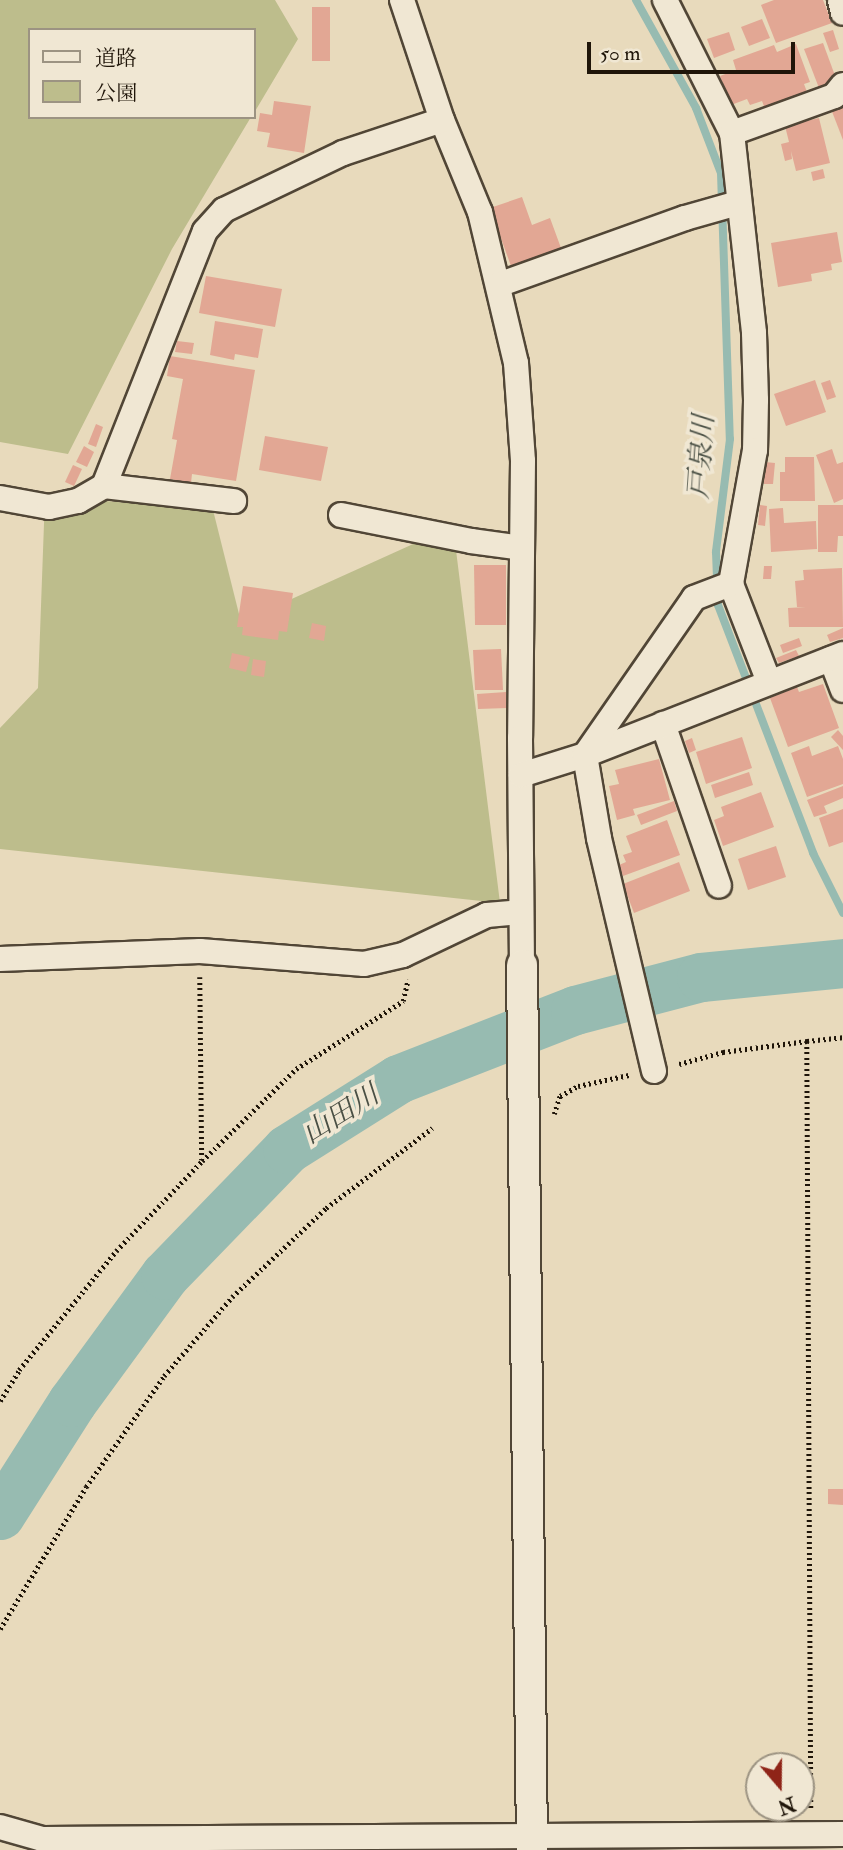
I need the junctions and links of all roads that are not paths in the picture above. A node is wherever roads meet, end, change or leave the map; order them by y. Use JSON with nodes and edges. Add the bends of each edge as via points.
{"nodes":[{"id":1,"x":401,"y":0,"type":"edge"},
{"id":2,"x":665,"y":0,"type":"edge"},
{"id":3,"x":840,"y":0,"type":"edge"},
{"id":4,"x":843,"y":13,"type":"edge"},
{"id":5,"x":843,"y":85,"type":"edge"},
{"id":6,"x":442,"y":120,"type":"junction"},
{"id":7,"x":732,"y":132,"type":"junction"},
{"id":8,"x":738,"y":203,"type":"junction"},
{"id":9,"x":498,"y":285,"type":"junction"},
{"id":10,"x":104,"y":486,"type":"junction"},
{"id":11,"x":0,"y":498,"type":"edge"},
{"id":12,"x":234,"y":501,"type":"dead end"},
{"id":13,"x":341,"y":515,"type":"dead end"},
{"id":14,"x":522,"y":548,"type":"junction"},
{"id":15,"x":727,"y":585,"type":"junction"},
{"id":16,"x":837,"y":656,"type":"edge"},
{"id":17,"x":753,"y":689,"type":"junction"},
{"id":18,"x":843,"y":690,"type":"edge"},
{"id":19,"x":663,"y":724,"type":"junction"},
{"id":20,"x":585,"y":755,"type":"junction"},
{"id":21,"x":521,"y":775,"type":"junction"},
{"id":22,"x":719,"y":886,"type":"dead end"},
{"id":23,"x":520,"y":912,"type":"junction"},
{"id":24,"x":0,"y":959,"type":"edge"},
{"id":25,"x":522,"y":965,"type":"joint"},
{"id":26,"x":654,"y":1070,"type":"road end"},
{"id":27,"x":1,"y":1832,"type":"edge"},
{"id":28,"x":843,"y":1834,"type":"edge"},
{"id":29,"x":531,"y":1842,"type":"edge"},
{"id":30,"x":811,"y":1842,"type":"edge"}],
"edges":[{"from":1,"to":6,"type":"street"},
{"from":2,"to":7,"type":"street"},
{"from":3,"to":4,"type":"street"},
{"from":5,"to":7,"type":"street","via":[[834,96]]},
{"from":6,"to":9,"type":"street","via":[[480,212]]},
{"from":6,"to":10,"type":"street","via":[[343,153],[224,210],[205,232]]},
{"from":7,"to":8,"type":"street"},
{"from":8,"to":9,"type":"street"},
{"from":8,"to":15,"type":"street","via":[[754,333],[755,450]]},
{"from":9,"to":14,"type":"street","via":[[516,363],[523,461]]},
{"from":10,"to":11,"type":"street","via":[[78,501],[49,507]]},
{"from":10,"to":12,"type":"street"},
{"from":13,"to":14,"type":"street"},
{"from":14,"to":21,"type":"street"},
{"from":15,"to":17,"type":"street"},
{"from":15,"to":20,"type":"street","via":[[694,598]]},
{"from":16,"to":17,"type":"street"},
{"from":16,"to":18,"type":"street"},
{"from":17,"to":19,"type":"street"},
{"from":19,"to":20,"type":"street"},
{"from":19,"to":22,"type":"street"},
{"from":20,"to":21,"type":"street"},
{"from":20,"to":26,"type":"street","via":[[598,838]]},
{"from":21,"to":23,"type":"street"},
{"from":23,"to":24,"type":"street","via":[[487,915],[403,955],[364,964],[200,951]]},
{"from":23,"to":25,"type":"street"},
{"from":25,"to":29,"type":"street"},
{"from":27,"to":29,"type":"street","via":[[42,1839]]},
{"from":28,"to":30,"type":"street"},
{"from":29,"to":30,"type":"street"}]}
